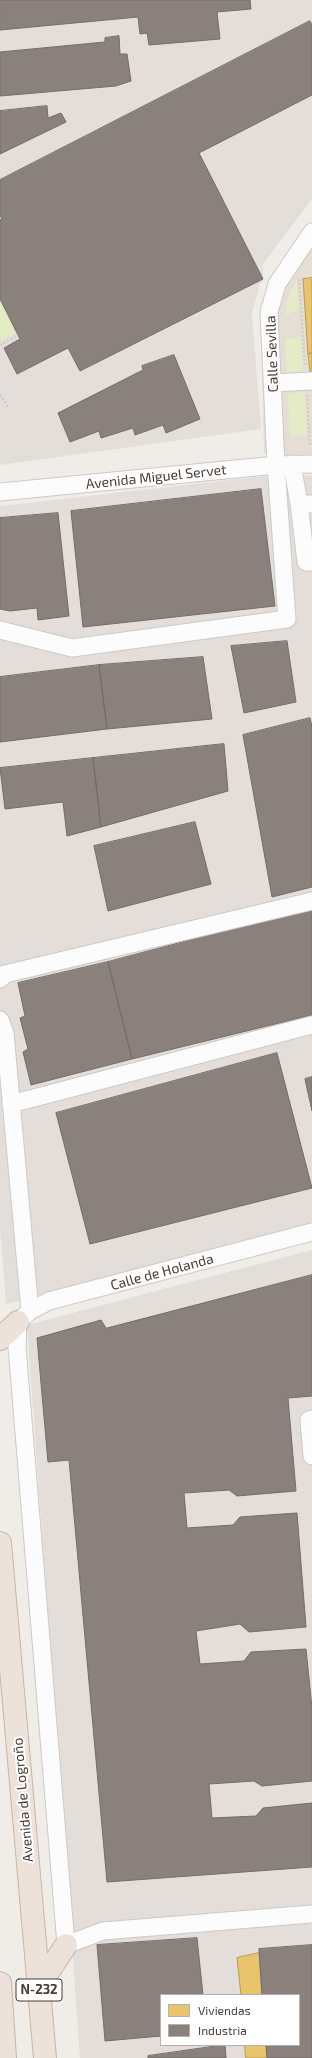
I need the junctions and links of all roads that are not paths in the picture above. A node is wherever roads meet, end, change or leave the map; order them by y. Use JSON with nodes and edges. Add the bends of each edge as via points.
{"nodes":[{"id":1,"x":312,"y":232,"type":"edge"},
{"id":2,"x":309,"y":381,"type":"edge"},
{"id":3,"x":273,"y":383,"type":"junction"},
{"id":4,"x":284,"y":464,"type":"junction"},
{"id":5,"x":312,"y":464,"type":"edge"},
{"id":6,"x":0,"y":492,"type":"edge"},
{"id":7,"x":306,"y":504,"type":"edge"},
{"id":8,"x":312,"y":562,"type":"edge"},
{"id":9,"x":0,"y":630,"type":"edge"},
{"id":10,"x":312,"y":900,"type":"edge"},
{"id":11,"x":0,"y":979,"type":"edge"},
{"id":12,"x":0,"y":1020,"type":"edge"},
{"id":13,"x":312,"y":1025,"type":"edge"},
{"id":14,"x":11,"y":1104,"type":"junction"},
{"id":15,"x":312,"y":1232,"type":"edge"},
{"id":16,"x":24,"y":1317,"type":"junction"},
{"id":17,"x":0,"y":1339,"type":"edge"},
{"id":18,"x":312,"y":1420,"type":"edge"},
{"id":19,"x":312,"y":1456,"type":"edge"},
{"id":20,"x":0,"y":1543,"type":"edge"},
{"id":21,"x":312,"y":1914,"type":"edge"},
{"id":22,"x":66,"y":1945,"type":"junction"},
{"id":23,"x":0,"y":1983,"type":"edge"},
{"id":24,"x":39,"y":1986,"type":"junction"},
{"id":25,"x":6,"y":2058,"type":"edge"},
{"id":26,"x":45,"y":2058,"type":"edge"}],
"edges":[{"from":1,"to":3,"type":"street","name":"Calle Sevilla","via":[[277,284],[269,312]]},
{"from":2,"to":3,"type":"street"},
{"from":3,"to":4,"type":"street","name":"Calle Sevilla"},
{"from":4,"to":5,"type":"street","name":"Avenida Miguel Servet"},
{"from":4,"to":6,"type":"street","name":"Avenida Miguel Servet"},
{"from":4,"to":7,"type":"street"},
{"from":4,"to":9,"type":"street","via":[[287,620],[72,648]]},
{"from":7,"to":8,"type":"street","via":[[306,562]]},
{"from":10,"to":11,"type":"street","via":[[5,974]]},
{"from":12,"to":14,"type":"street","via":[[5,1033]]},
{"from":13,"to":14,"type":"street"},
{"from":14,"to":16,"type":"street"},
{"from":15,"to":16,"type":"street","name":"Calle de Holanda","via":[[58,1299]]},
{"from":16,"to":17,"type":"highway"},
{"from":16,"to":22,"type":"street","via":[[17,1346]]},
{"from":18,"to":19,"type":"street","via":[[309,1420]]},
{"from":20,"to":24,"type":"highway","name":"Avenida de Logroño","number":"N-232"},
{"from":21,"to":22,"type":"street","via":[[103,1931]]},
{"from":22,"to":24,"type":"highway"},
{"from":23,"to":25,"type":"highway","number":"N-232"},
{"from":24,"to":26,"type":"highway","name":"Avenida de Logroño","number":"N-232"}]}
